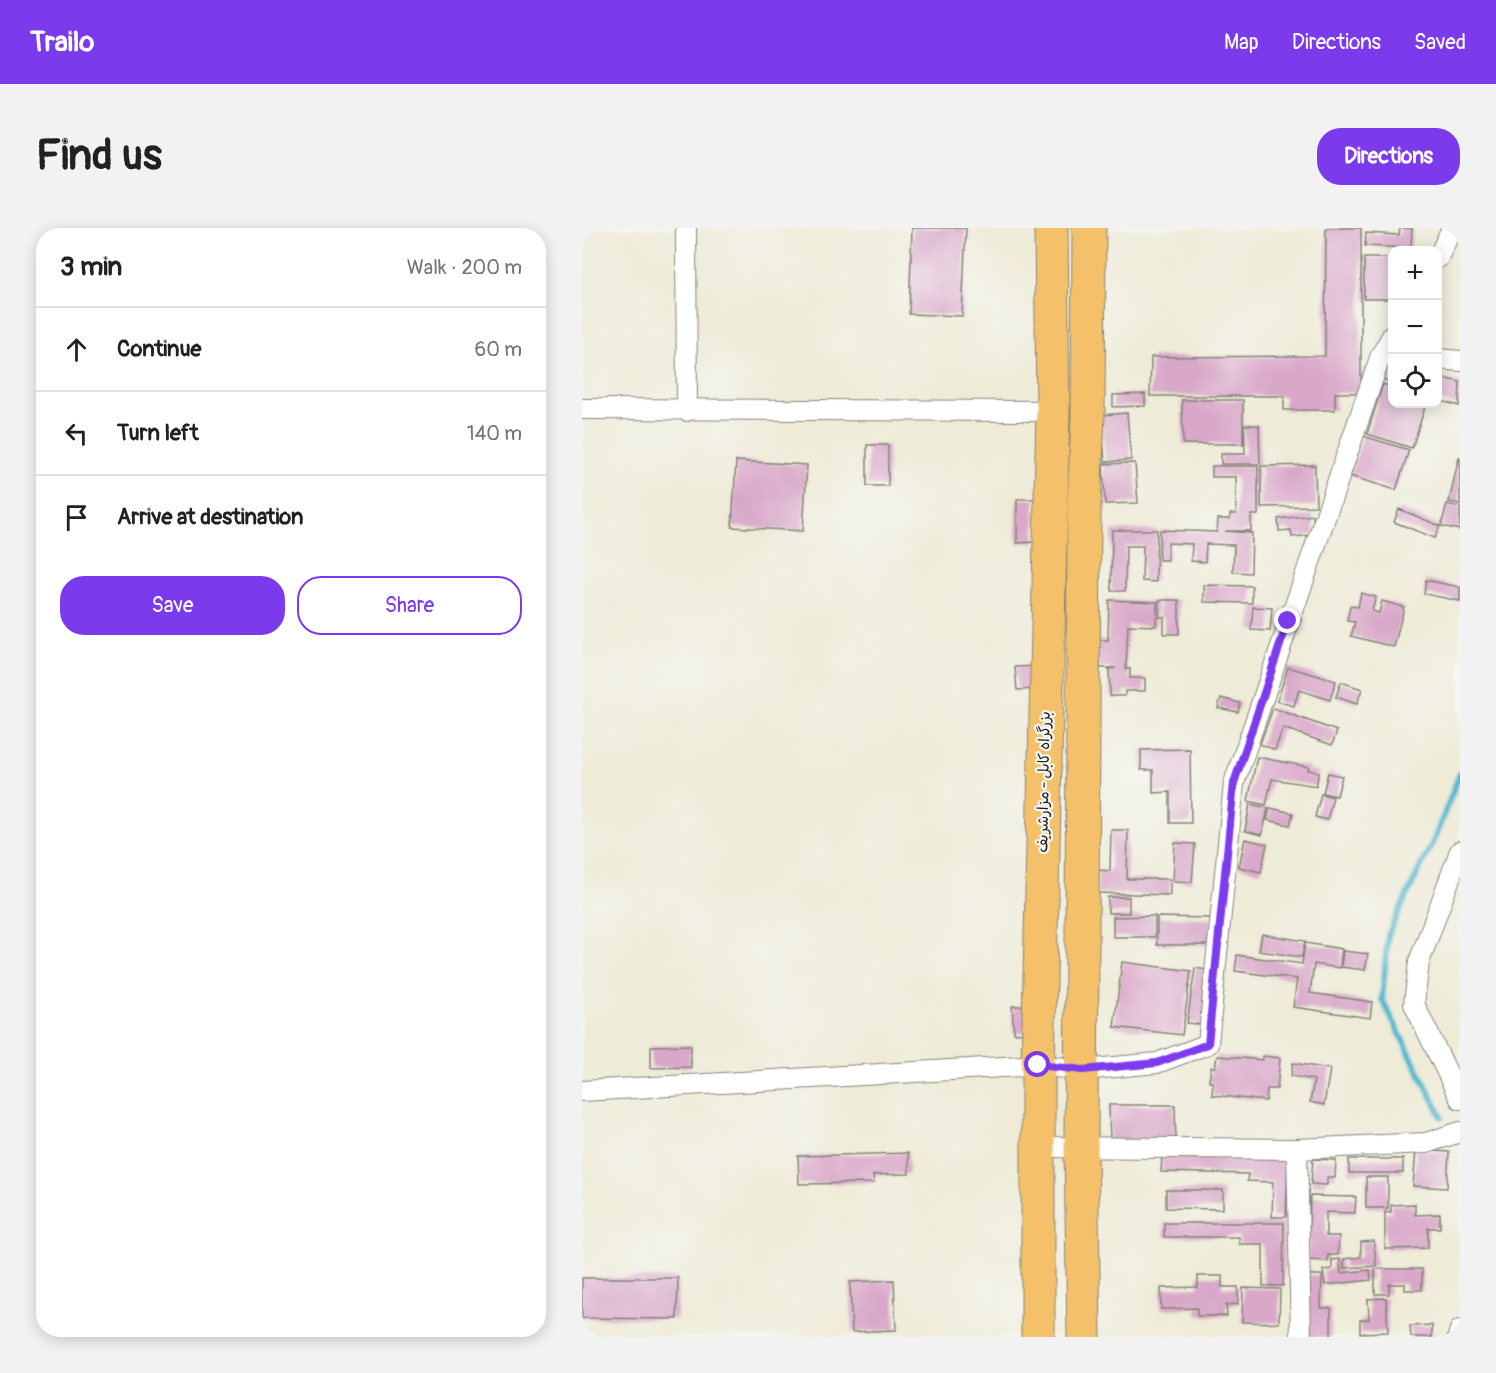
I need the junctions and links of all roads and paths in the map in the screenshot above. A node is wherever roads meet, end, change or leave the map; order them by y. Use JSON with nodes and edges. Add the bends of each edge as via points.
{"nodes":[{"id":1,"x":686,"y":228,"type":"edge"},
{"id":2,"x":1051,"y":228,"type":"edge"},
{"id":3,"x":1089,"y":228,"type":"edge"},
{"id":4,"x":1452,"y":228,"type":"edge"},
{"id":5,"x":1442,"y":248,"type":"edge"},
{"id":6,"x":1387,"y":356,"type":"edge"},
{"id":7,"x":1442,"y":359,"type":"edge"},
{"id":8,"x":1460,"y":361,"type":"edge"},
{"id":9,"x":582,"y":409,"type":"edge"},
{"id":10,"x":687,"y":411,"type":"junction"},
{"id":11,"x":1053,"y":411,"type":"junction"},
{"id":12,"x":1460,"y":851,"type":"edge"},
{"id":13,"x":1038,"y":1065,"type":"junction"},
{"id":14,"x":1083,"y":1070,"type":"junction"},
{"id":15,"x":582,"y":1091,"type":"edge"},
{"id":16,"x":1460,"y":1099,"type":"edge"},
{"id":17,"x":1460,"y":1132,"type":"edge"},
{"id":18,"x":1038,"y":1147,"type":"junction"},
{"id":19,"x":1081,"y":1149,"type":"junction"},
{"id":20,"x":1297,"y":1149,"type":"junction"},
{"id":21,"x":1460,"y":1330,"type":"edge"},
{"id":22,"x":1038,"y":1337,"type":"edge"},
{"id":23,"x":1084,"y":1337,"type":"edge"},
{"id":24,"x":1301,"y":1337,"type":"edge"},
{"id":25,"x":1458,"y":1337,"type":"edge"}],
"edges":[{"from":1,"to":10,"type":"street"},
{"from":2,"to":11,"type":"highway","name":"بزرگراه کابل - مزارشریف"},
{"from":3,"to":14,"type":"highway","via":[[1084,507]]},
{"from":4,"to":5,"type":"street"},
{"from":6,"to":14,"type":"street","via":[[1234,783],[1208,1044],[1157,1063]]},
{"from":7,"to":8,"type":"street"},
{"from":9,"to":10,"type":"street"},
{"from":10,"to":11,"type":"street"},
{"from":11,"to":13,"type":"highway","name":"بزرگراه کابل - مزارشریف"},
{"from":12,"to":16,"type":"street","via":[[1419,962],[1414,1004]]},
{"from":13,"to":14,"type":"street"},
{"from":13,"to":15,"type":"street"},
{"from":13,"to":18,"type":"highway","name":"بزرگراه کابل - مزارشریف"},
{"from":14,"to":19,"type":"highway"},
{"from":17,"to":20,"type":"street","via":[[1426,1143]]},
{"from":18,"to":19,"type":"street"},
{"from":18,"to":22,"type":"highway","name":"بزرگراه کابل - مزارشریف"},
{"from":19,"to":20,"type":"street"},
{"from":19,"to":23,"type":"highway"},
{"from":20,"to":24,"type":"street"},
{"from":21,"to":25,"type":"street"}]}
